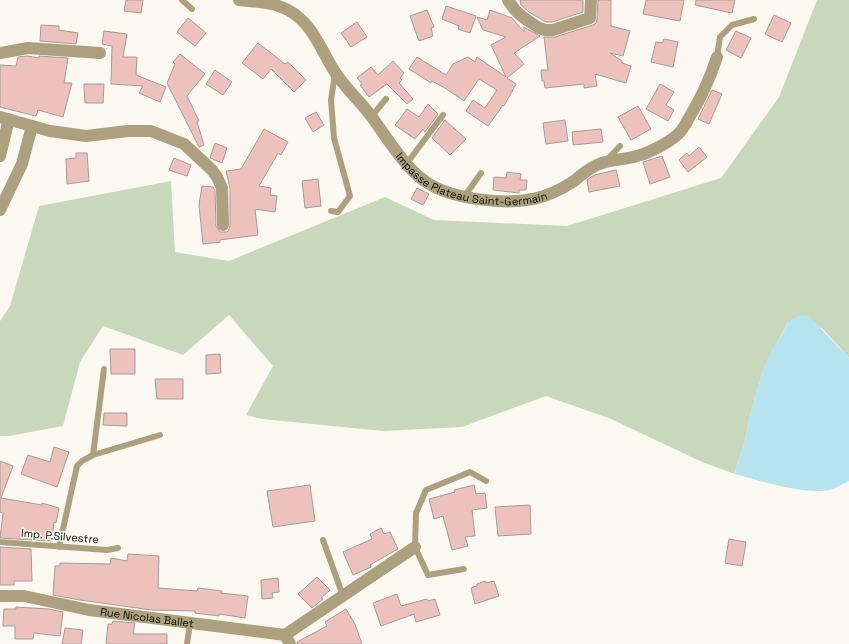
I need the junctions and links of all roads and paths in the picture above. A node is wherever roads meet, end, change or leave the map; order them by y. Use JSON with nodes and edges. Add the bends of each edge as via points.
{"nodes":[{"id":1,"x":182,"y":0,"type":"edge"},
{"id":2,"x":238,"y":0,"type":"edge"},
{"id":3,"x":508,"y":0,"type":"edge"},
{"id":4,"x":591,"y":0,"type":"edge"},
{"id":5,"x":192,"y":9,"type":"dead end"},
{"id":6,"x":754,"y":20,"type":"dead end"},
{"id":7,"x":0,"y":53,"type":"edge"},
{"id":8,"x":100,"y":53,"type":"dead end"},
{"id":9,"x":717,"y":57,"type":"joint"},
{"id":10,"x":335,"y":72,"type":"junction"},
{"id":11,"x":386,"y":99,"type":"dead end"},
{"id":12,"x":444,"y":115,"type":"dead end"},
{"id":13,"x":371,"y":117,"type":"junction"},
{"id":14,"x":5,"y":118,"type":"edge"},
{"id":15,"x":32,"y":126,"type":"junction"},
{"id":16,"x":620,"y":146,"type":"dead end"},
{"id":17,"x":0,"y":156,"type":"edge"},
{"id":18,"x":606,"y":161,"type":"junction"},
{"id":19,"x":407,"y":163,"type":"junction"},
{"id":20,"x":481,"y":173,"type":"dead end"},
{"id":21,"x":464,"y":196,"type":"junction"},
{"id":22,"x":0,"y":210,"type":"edge"},
{"id":23,"x":331,"y":211,"type":"dead end"},
{"id":24,"x":223,"y":225,"type":"dead end"},
{"id":25,"x":104,"y":369,"type":"dead end"},
{"id":26,"x":160,"y":436,"type":"dead end"},
{"id":27,"x":93,"y":455,"type":"junction"},
{"id":28,"x":486,"y":480,"type":"dead end"},
{"id":29,"x":322,"y":540,"type":"dead end"},
{"id":30,"x":0,"y":542,"type":"edge"},
{"id":31,"x":59,"y":547,"type":"junction"},
{"id":32,"x":414,"y":547,"type":"junction"},
{"id":33,"x":118,"y":548,"type":"dead end"},
{"id":34,"x":464,"y":569,"type":"dead end"},
{"id":35,"x":0,"y":596,"type":"edge"},
{"id":36,"x":343,"y":596,"type":"junction"},
{"id":37,"x":190,"y":623,"type":"junction"},
{"id":38,"x":288,"y":640,"type":"edge"},
{"id":39,"x":187,"y":644,"type":"edge"}],
"edges":[{"from":1,"to":5,"type":"lane"},
{"from":2,"to":10,"type":"street","name":"Impasse Plateau Saint-Germain","via":[[279,6],[295,14],[314,35]]},
{"from":3,"to":4,"type":"street","via":[[529,22],[549,30],[590,18]]},
{"from":6,"to":9,"type":"lane","via":[[732,25],[720,37]]},
{"from":7,"to":8,"type":"street","via":[[28,48]]},
{"from":9,"to":18,"type":"street","name":"Impasse Plateau Saint-Germain","via":[[700,101],[680,132],[662,145],[638,156]]},
{"from":10,"to":13,"type":"street","name":"Impasse Plateau Saint-Germain"},
{"from":10,"to":23,"type":"lane","via":[[331,100],[334,138],[350,196],[338,212]]},
{"from":11,"to":13,"type":"lane"},
{"from":12,"to":19,"type":"lane"},
{"from":13,"to":19,"type":"street","name":"Impasse Plateau Saint-Germain"},
{"from":14,"to":15,"type":"street"},
{"from":14,"to":17,"type":"street"},
{"from":15,"to":22,"type":"street","via":[[22,164]]},
{"from":15,"to":24,"type":"street","via":[[86,136],[151,131],[184,144],[217,177],[222,188]]},
{"from":16,"to":18,"type":"lane"},
{"from":18,"to":21,"type":"street","name":"Impasse Plateau Saint-Germain","via":[[554,192],[533,199],[504,201]]},
{"from":19,"to":21,"type":"street","name":"Impasse Plateau Saint-Germain","via":[[425,181],[437,188]]},
{"from":20,"to":21,"type":"lane"},
{"from":25,"to":27,"type":"lane"},
{"from":26,"to":27,"type":"lane"},
{"from":27,"to":31,"type":"lane","via":[[77,466]]},
{"from":28,"to":32,"type":"lane","via":[[470,472],[426,490],[416,513]]},
{"from":29,"to":36,"type":"lane"},
{"from":30,"to":31,"type":"lane","name":"Imp. P.Silvestre"},
{"from":31,"to":33,"type":"lane","name":"Imp. P.Silvestre","via":[[107,550]]},
{"from":32,"to":34,"type":"lane","via":[[428,575]]},
{"from":32,"to":36,"type":"street"},
{"from":35,"to":37,"type":"street","name":"Rue Nicolas Ballet","via":[[24,596],[89,610]]},
{"from":36,"to":38,"type":"street"},
{"from":37,"to":38,"type":"street","name":"Rue Nicolas Ballet"},
{"from":37,"to":39,"type":"lane"}]}
